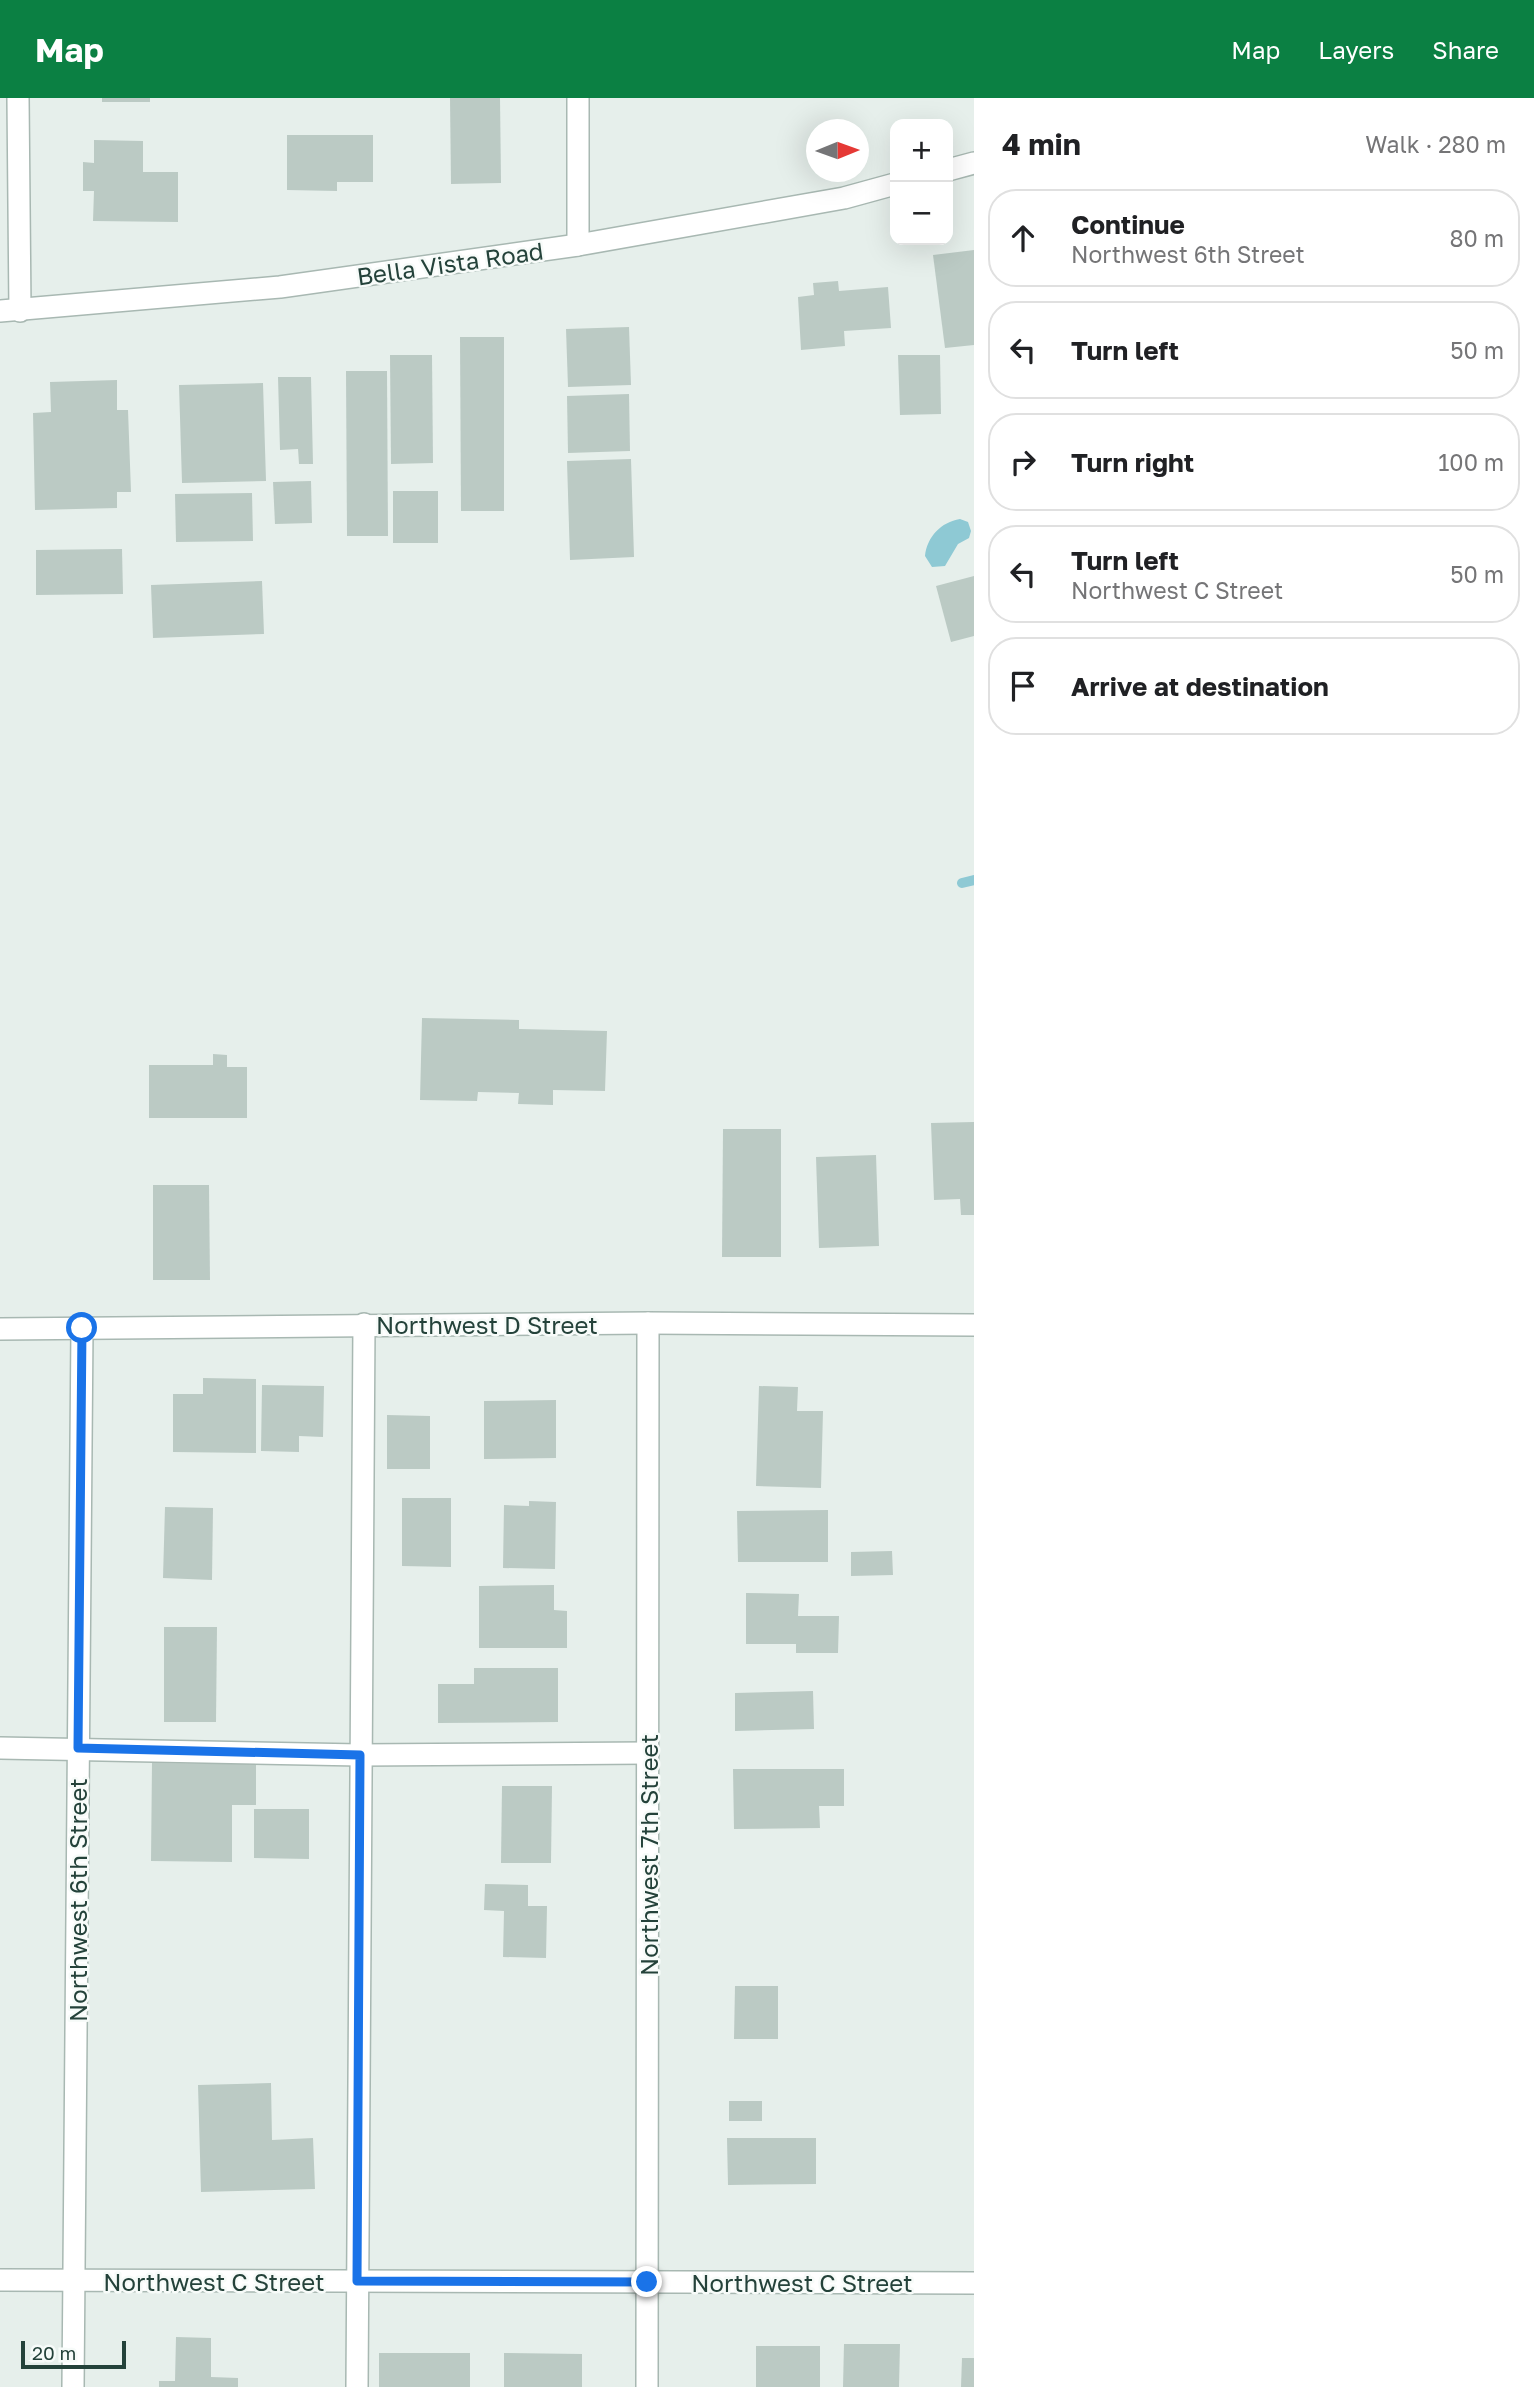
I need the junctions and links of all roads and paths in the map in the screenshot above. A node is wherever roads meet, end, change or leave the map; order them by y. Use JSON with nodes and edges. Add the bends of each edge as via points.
{"nodes":[{"id":1,"x":19,"y":98,"type":"edge"},
{"id":2,"x":578,"y":98,"type":"edge"},
{"id":3,"x":974,"y":163,"type":"edge"},
{"id":4,"x":953,"y":169,"type":"edge"},
{"id":5,"x":890,"y":185,"type":"edge"},
{"id":6,"x":578,"y":244,"type":"junction"},
{"id":7,"x":10,"y":311,"type":"edge"},
{"id":8,"x":648,"y":1323,"type":"junction"},
{"id":9,"x":363,"y":1324,"type":"junction"},
{"id":10,"x":974,"y":1325,"type":"edge"},
{"id":11,"x":82,"y":1328,"type":"junction"},
{"id":12,"x":0,"y":1329,"type":"edge"},
{"id":13,"x":0,"y":1748,"type":"edge"},
{"id":14,"x":78,"y":1748,"type":"junction"},
{"id":15,"x":648,"y":1753,"type":"junction"},
{"id":16,"x":360,"y":1755,"type":"junction"},
{"id":17,"x":0,"y":2280,"type":"edge"},
{"id":18,"x":74,"y":2280,"type":"junction"},
{"id":19,"x":357,"y":2281,"type":"junction"},
{"id":20,"x":647,"y":2282,"type":"junction"},
{"id":21,"x":974,"y":2283,"type":"edge"},
{"id":22,"x":73,"y":2387,"type":"edge"},
{"id":23,"x":357,"y":2387,"type":"edge"},
{"id":24,"x":647,"y":2387,"type":"edge"}],
"edges":[{"from":1,"to":7,"type":"street"},
{"from":2,"to":6,"type":"street"},
{"from":3,"to":4,"type":"street"},
{"from":5,"to":6,"type":"street","name":"Bella Vista Road","via":[[845,198]]},
{"from":6,"to":7,"type":"street","name":"Bella Vista Road","via":[[280,287]]},
{"from":8,"to":9,"type":"street","name":"Northwest D Street"},
{"from":8,"to":10,"type":"street","name":"Northwest D Street"},
{"from":8,"to":15,"type":"street","name":"Northwest 7th Street"},
{"from":9,"to":11,"type":"street","name":"Northwest D Street"},
{"from":9,"to":16,"type":"street"},
{"from":11,"to":12,"type":"street","name":"Northwest D Street"},
{"from":11,"to":14,"type":"street","name":"Northwest 6th Street"},
{"from":13,"to":14,"type":"street"},
{"from":14,"to":16,"type":"street"},
{"from":14,"to":18,"type":"street","name":"Northwest 6th Street"},
{"from":15,"to":16,"type":"street"},
{"from":15,"to":20,"type":"street","name":"Northwest 7th Street"},
{"from":16,"to":19,"type":"street"},
{"from":17,"to":18,"type":"street","name":"Northwest C Street"},
{"from":18,"to":19,"type":"street","name":"Northwest C Street"},
{"from":18,"to":22,"type":"street","name":"Northwest 6th Street"},
{"from":19,"to":20,"type":"street","name":"Northwest C Street"},
{"from":19,"to":23,"type":"street"},
{"from":20,"to":21,"type":"street","name":"Northwest C Street"},
{"from":20,"to":24,"type":"street","name":"Northwest 7th Street"}]}
